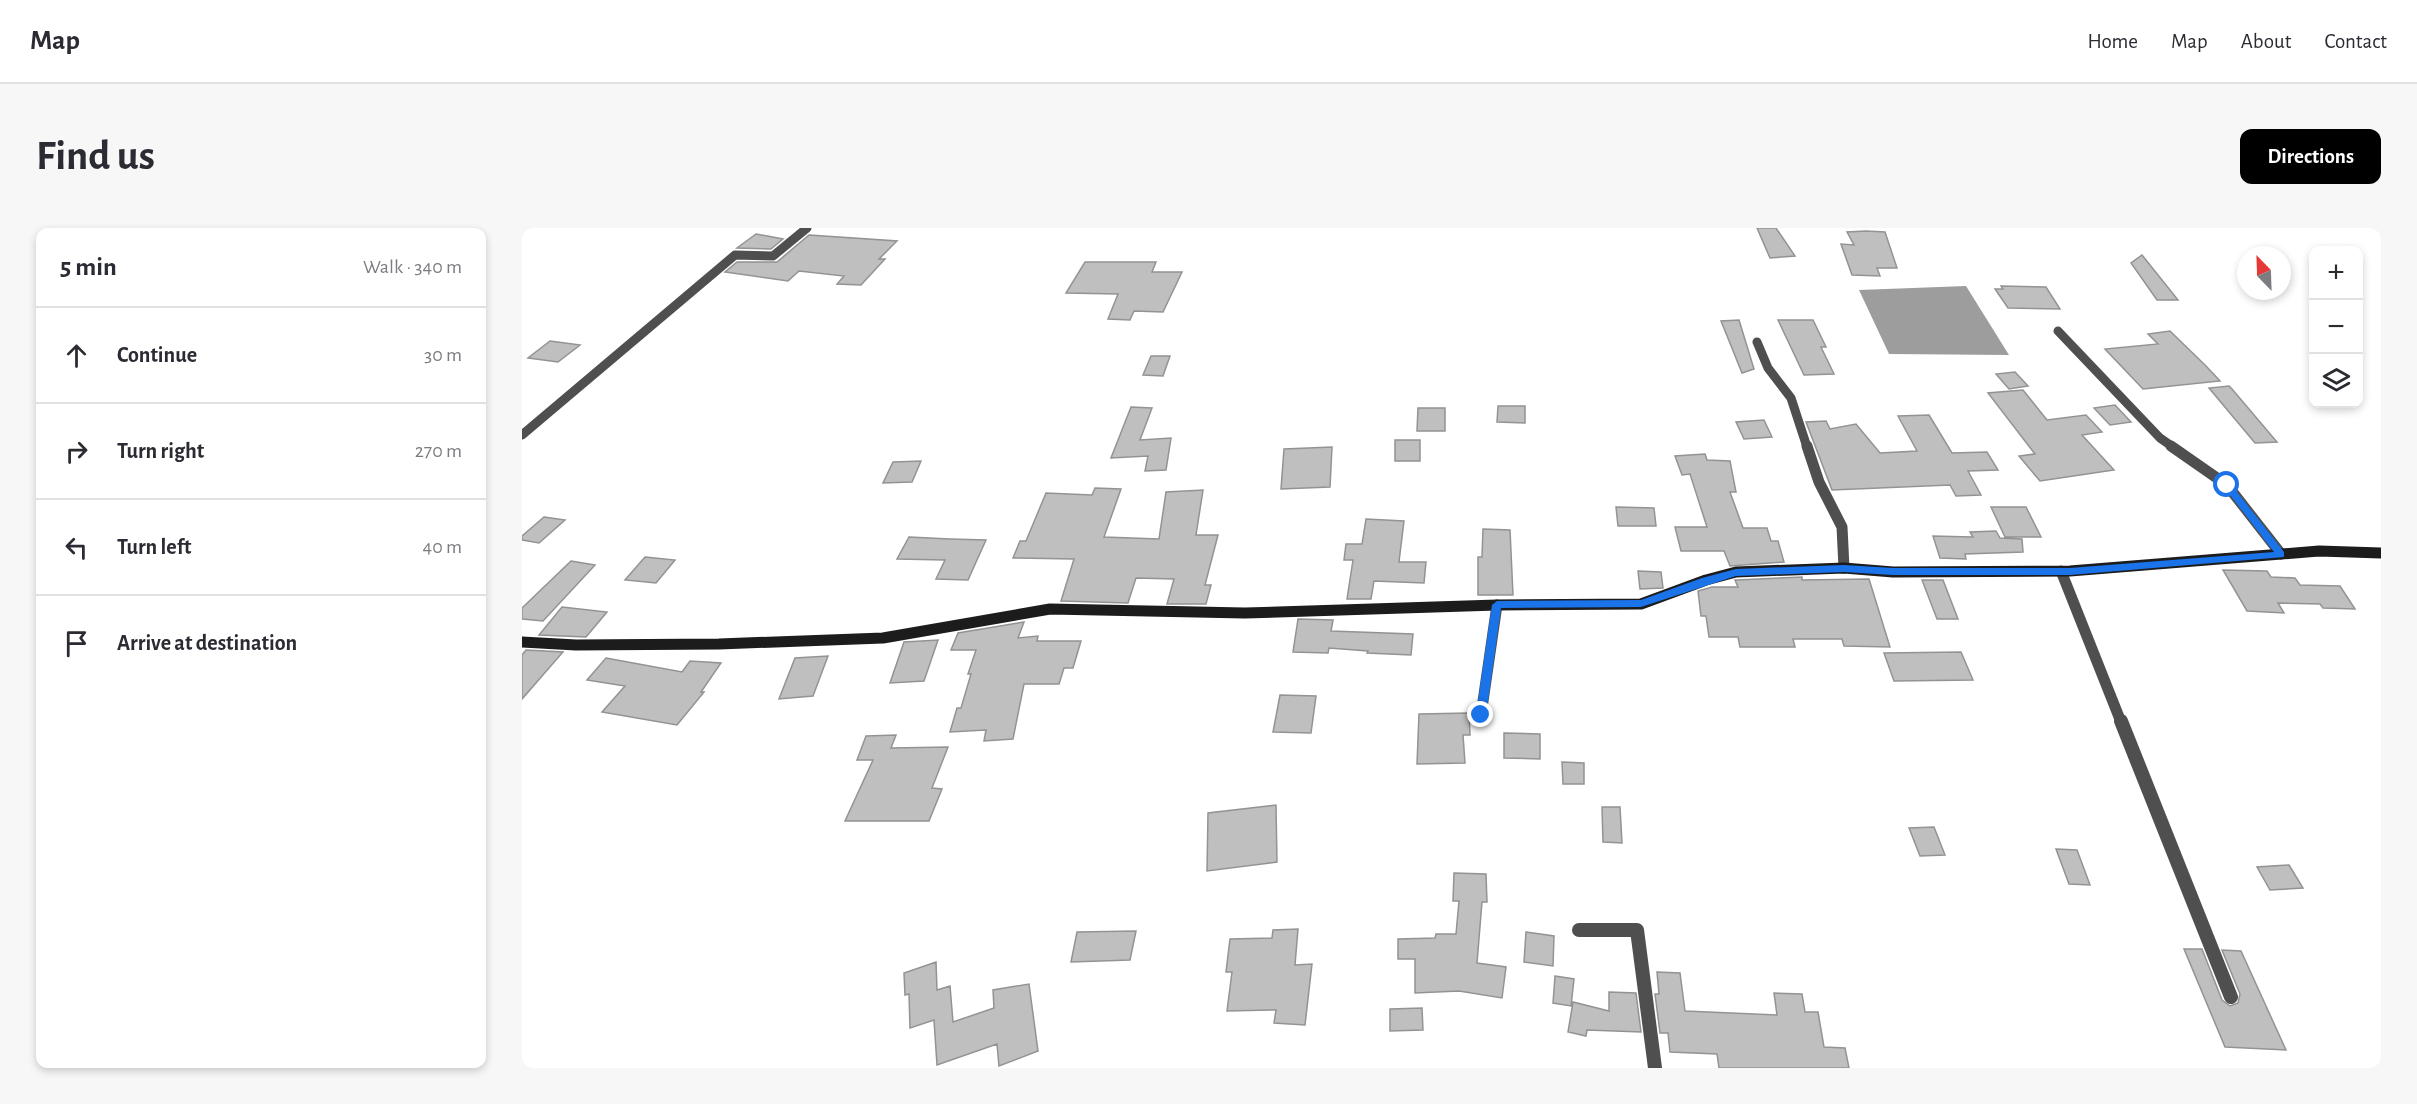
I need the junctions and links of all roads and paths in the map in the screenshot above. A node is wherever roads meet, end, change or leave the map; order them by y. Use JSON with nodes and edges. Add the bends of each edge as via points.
{"nodes":[{"id":1,"x":807,"y":228,"type":"edge"},
{"id":2,"x":2058,"y":331,"type":"dead end"},
{"id":3,"x":1757,"y":342,"type":"dead end"},
{"id":4,"x":522,"y":435,"type":"edge"},
{"id":5,"x":2381,"y":553,"type":"edge"},
{"id":6,"x":2281,"y":554,"type":"junction"},
{"id":7,"x":1844,"y":568,"type":"junction"},
{"id":8,"x":2061,"y":571,"type":"junction"},
{"id":9,"x":1497,"y":605,"type":"junction"},
{"id":10,"x":522,"y":642,"type":"edge"},
{"id":11,"x":1481,"y":715,"type":"dead end"},
{"id":12,"x":1580,"y":930,"type":"dead end"},
{"id":13,"x":2231,"y":997,"type":"dead end"},
{"id":14,"x":1655,"y":1068,"type":"edge"}],
"edges":[{"from":1,"to":4,"type":"street","via":[[773,256],[735,255]]},
{"from":2,"to":6,"type":"street","via":[[2160,438],[2227,485]]},
{"from":3,"to":7,"type":"street","via":[[1768,368],[1791,398],[1819,482],[1842,527]]},
{"from":5,"to":6,"type":"street"},
{"from":6,"to":8,"type":"street"},
{"from":7,"to":8,"type":"street","via":[[1893,572]]},
{"from":7,"to":9,"type":"street","via":[[1736,572],[1641,604]]},
{"from":8,"to":13,"type":"street"},
{"from":9,"to":10,"type":"street","via":[[1245,613],[1050,609],[883,638],[707,644]]},
{"from":9,"to":11,"type":"street"},
{"from":12,"to":14,"type":"street","via":[[1637,930]]}]}
